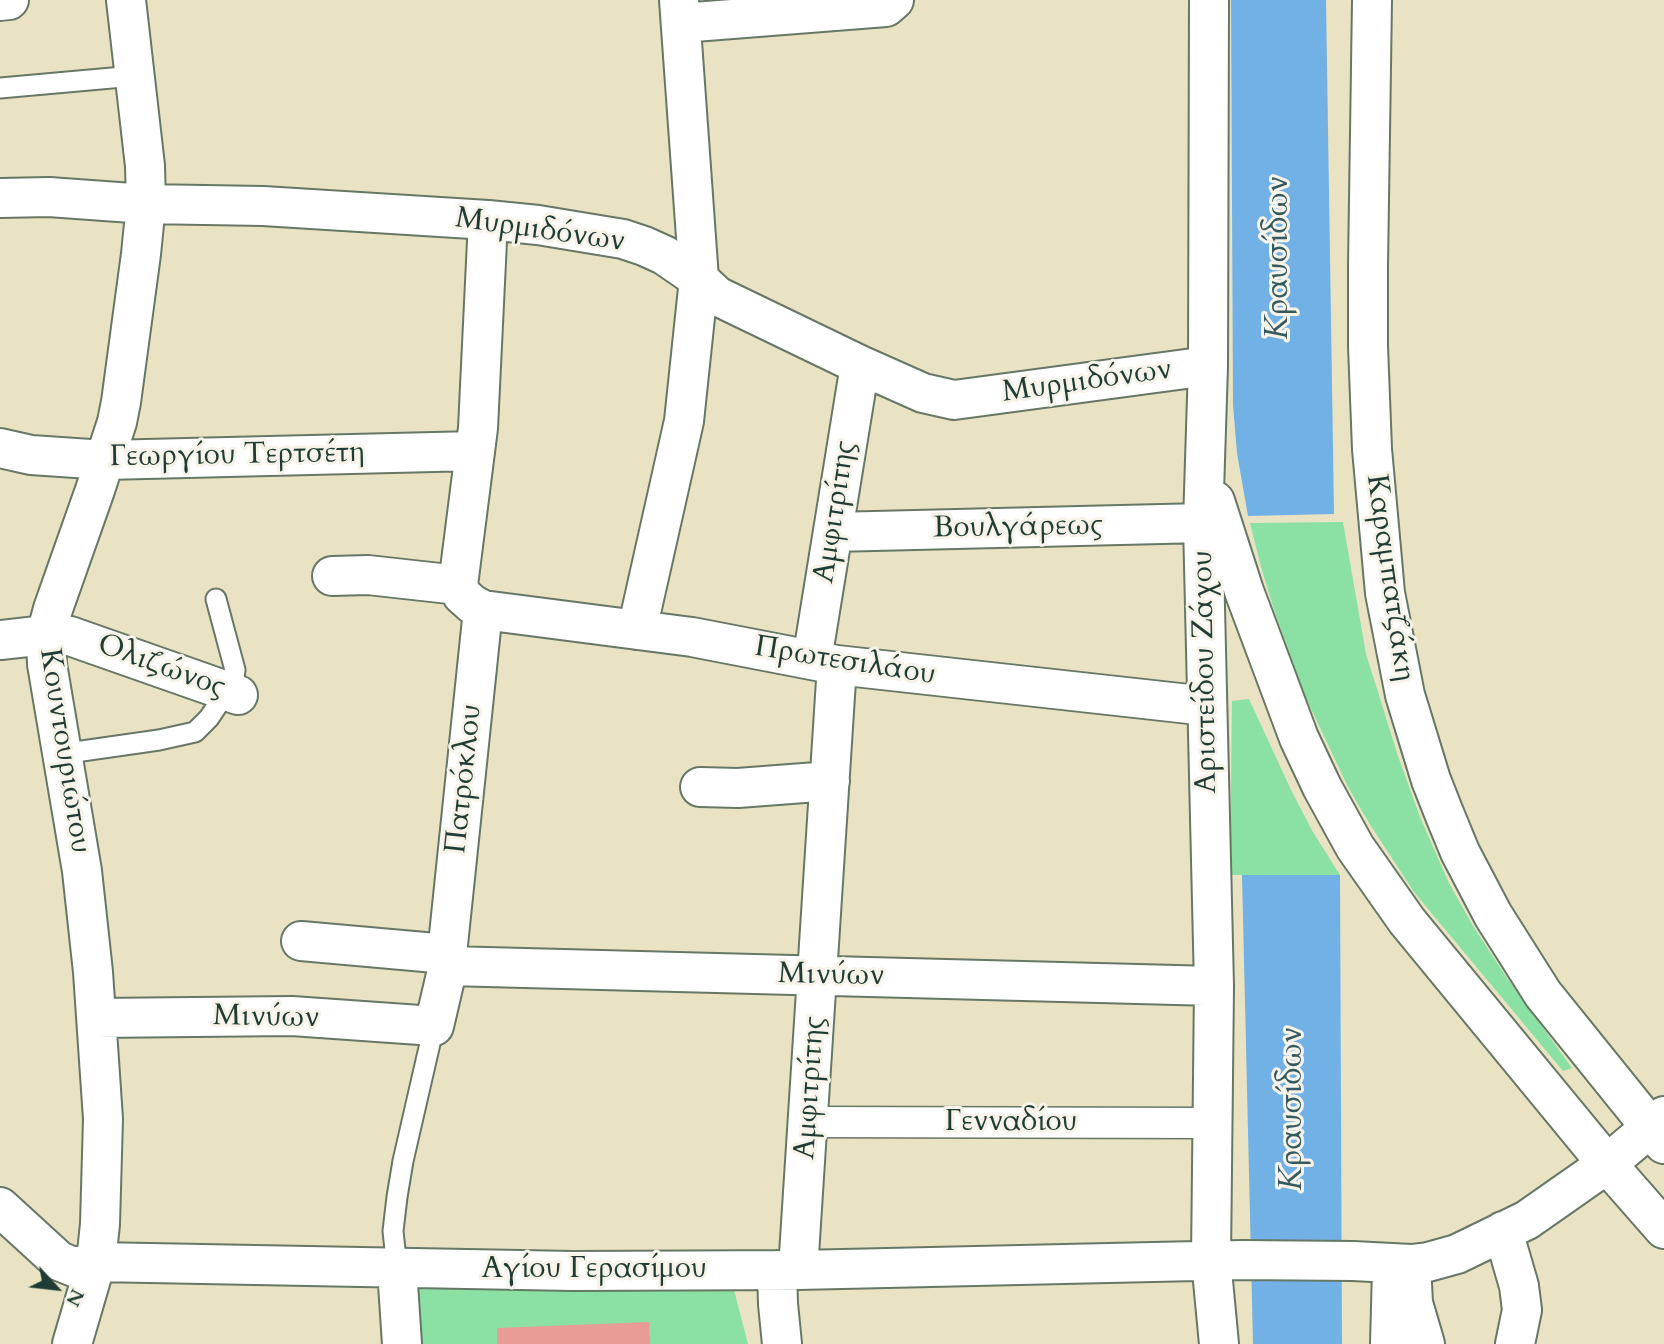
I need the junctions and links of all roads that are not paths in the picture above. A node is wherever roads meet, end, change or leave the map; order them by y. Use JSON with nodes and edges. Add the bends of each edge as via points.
{"nodes":[{"id":1,"x":9,"y":0,"type":"edge"},
{"id":2,"x":126,"y":0,"type":"edge"},
{"id":3,"x":894,"y":0,"type":"edge"},
{"id":4,"x":1209,"y":0,"type":"edge"},
{"id":5,"x":1372,"y":0,"type":"edge"},
{"id":6,"x":0,"y":1,"type":"edge"},
{"id":7,"x":680,"y":12,"type":"edge"},
{"id":8,"x":134,"y":76,"type":"junction"},
{"id":9,"x":0,"y":88,"type":"edge"},
{"id":10,"x":0,"y":198,"type":"edge"},
{"id":11,"x":146,"y":204,"type":"junction"},
{"id":12,"x":488,"y":220,"type":"junction"},
{"id":13,"x":699,"y":279,"type":"junction"},
{"id":14,"x":860,"y":365,"type":"junction"},
{"id":15,"x":1208,"y":366,"type":"junction"},
{"id":16,"x":1206,"y":436,"type":"junction"},
{"id":17,"x":0,"y":448,"type":"edge"},
{"id":18,"x":475,"y":451,"type":"junction"},
{"id":19,"x":105,"y":460,"type":"junction"},
{"id":20,"x":1203,"y":523,"type":"junction"},
{"id":21,"x":833,"y":532,"type":"junction"},
{"id":22,"x":332,"y":576,"type":"dead end"},
{"id":23,"x":471,"y":598,"type":"junction"},
{"id":24,"x":216,"y":599,"type":"dead end"},
{"id":25,"x":637,"y":630,"type":"junction"},
{"id":26,"x":46,"y":635,"type":"junction"},
{"id":27,"x":0,"y":640,"type":"edge"},
{"id":28,"x":825,"y":662,"type":"junction"},
{"id":29,"x":232,"y":693,"type":"junction"},
{"id":30,"x":1208,"y":706,"type":"junction"},
{"id":31,"x":61,"y":754,"type":"junction"},
{"id":32,"x":830,"y":781,"type":"junction"},
{"id":33,"x":700,"y":788,"type":"dead end"},
{"id":34,"x":301,"y":941,"type":"dead end"},
{"id":35,"x":448,"y":960,"type":"junction"},
{"id":36,"x":818,"y":976,"type":"junction"},
{"id":37,"x":1214,"y":985,"type":"junction"},
{"id":38,"x":97,"y":1018,"type":"junction"},
{"id":39,"x":434,"y":1026,"type":"junction"},
{"id":40,"x":809,"y":1122,"type":"junction"},
{"id":41,"x":1214,"y":1123,"type":"junction"},
{"id":42,"x":1660,"y":1129,"type":"edge"},
{"id":43,"x":1607,"y":1164,"type":"junction"},
{"id":44,"x":0,"y":1206,"type":"edge"},
{"id":45,"x":1664,"y":1229,"type":"edge"},
{"id":46,"x":1503,"y":1231,"type":"junction"},
{"id":47,"x":1227,"y":1260,"type":"junction"},
{"id":48,"x":96,"y":1262,"type":"junction"},
{"id":49,"x":1401,"y":1264,"type":"junction"},
{"id":50,"x":397,"y":1269,"type":"junction"},
{"id":51,"x":788,"y":1270,"type":"junction"},
{"id":52,"x":72,"y":1344,"type":"edge"},
{"id":53,"x":402,"y":1344,"type":"edge"},
{"id":54,"x":782,"y":1344,"type":"edge"},
{"id":55,"x":1219,"y":1344,"type":"edge"},
{"id":56,"x":1390,"y":1344,"type":"edge"},
{"id":57,"x":1425,"y":1344,"type":"edge"},
{"id":58,"x":1515,"y":1344,"type":"edge"}],
"edges":[{"from":1,"to":6,"type":"street"},
{"from":2,"to":8,"type":"street","name":"Κουντουριώτου"},
{"from":3,"to":7,"type":"street","via":[[886,8]]},
{"from":4,"to":15,"type":"street","name":"Αριστείδου Ζάχου"},
{"from":5,"to":42,"type":"street","name":"Καραμπατζάκη","via":[[1371,438],[1385,593],[1405,695],[1444,813],[1493,915],[1543,994]]},
{"from":7,"to":13,"type":"street"},
{"from":8,"to":9,"type":"lane"},
{"from":8,"to":11,"type":"street","name":"Κουντουριώτου"},
{"from":10,"to":11,"type":"street","name":"Μυρμιδόνων"},
{"from":11,"to":12,"type":"street","name":"Μυρμιδόνων"},
{"from":11,"to":19,"type":"street","name":"Κουντουριώτου","via":[[121,402]]},
{"from":12,"to":13,"type":"street","name":"Μυρμιδόνων","via":[[623,239],[664,256]]},
{"from":12,"to":18,"type":"street","name":"Πατρόκλου"},
{"from":13,"to":14,"type":"street","name":"Μυρμιδόνων","via":[[718,296]]},
{"from":13,"to":25,"type":"street","via":[[684,421]]},
{"from":14,"to":15,"type":"street","name":"Μυρμιδόνων","via":[[923,393],[954,400]]},
{"from":14,"to":21,"type":"street","name":"Αμφιτρίτης"},
{"from":15,"to":16,"type":"street","name":"Αριστείδου Ζάχου"},
{"from":16,"to":20,"type":"street","name":"Αριστείδου Ζάχου"},
{"from":16,"to":43,"type":"street","via":[[1214,497],[1244,591],[1299,738],[1336,815],[1406,922]]},
{"from":17,"to":19,"type":"street","name":"Γεωργίου Τερτσέτη"},
{"from":18,"to":19,"type":"street","name":"Γεωργίου Τερτσέτη"},
{"from":18,"to":23,"type":"street","name":"Πατρόκλου"},
{"from":19,"to":26,"type":"street","name":"Κουντουριώτου"},
{"from":20,"to":21,"type":"street","name":"Βουλγάρεως"},
{"from":20,"to":30,"type":"street","name":"Αριστείδου Ζάχου"},
{"from":21,"to":28,"type":"street","name":"Αμφιτρίτης"},
{"from":22,"to":23,"type":"street","name":"Πρωτεσιλάου","via":[[368,575]]},
{"from":23,"to":25,"type":"street","name":"Πρωτεσιλάου"},
{"from":23,"to":35,"type":"street","name":"Πατρόκλου"},
{"from":24,"to":29,"type":"lane","via":[[235,670]]},
{"from":25,"to":28,"type":"street","name":"Πρωτεσιλάου"},
{"from":26,"to":27,"type":"street","name":"Ολιζώνος"},
{"from":26,"to":29,"type":"street","name":"Ολιζώνος","via":[[71,636]]},
{"from":26,"to":31,"type":"street","name":"Κουντουριώτου"},
{"from":28,"to":30,"type":"street","name":"Πρωτεσιλάου"},
{"from":28,"to":32,"type":"street","name":"Αμφιτρίτης"},
{"from":29,"to":31,"type":"lane","via":[[195,732]]},
{"from":30,"to":37,"type":"street","name":"Αριστείδου Ζάχου"},
{"from":31,"to":38,"type":"street","name":"Κουντουριώτου","via":[[82,870]]},
{"from":32,"to":33,"type":"street"},
{"from":32,"to":36,"type":"street","name":"Αμφιτρίτης"},
{"from":34,"to":35,"type":"street","name":"Μινύων"},
{"from":35,"to":36,"type":"street","name":"Μινύων"},
{"from":35,"to":39,"type":"street","name":"Πατρόκλου"},
{"from":36,"to":37,"type":"street","name":"Μινύων"},
{"from":36,"to":40,"type":"street","name":"Αμφιτρίτης"},
{"from":37,"to":41,"type":"street","name":"Αριστείδου Ζάχου"},
{"from":38,"to":39,"type":"street","name":"Μινύων","via":[[292,1017]]},
{"from":38,"to":48,"type":"street","name":"Κουντουριώτου","via":[[103,1119]]},
{"from":39,"to":50,"type":"lane","name":"Πατρόκλου","via":[[397,1197],[393,1231]]},
{"from":40,"to":41,"type":"street","name":"Γενναδίου"},
{"from":40,"to":51,"type":"street","name":"Αμφιτρίτης"},
{"from":41,"to":47,"type":"street","name":"Αριστείδου Ζάχου"},
{"from":42,"to":43,"type":"street","name":"Αγίου Γερασίμου"},
{"from":43,"to":45,"type":"street"},
{"from":43,"to":46,"type":"street","name":"Αγίου Γερασίμου","via":[[1527,1220]]},
{"from":44,"to":48,"type":"street","name":"Αγίου Γερασίμου","via":[[59,1261],[74,1267]]},
{"from":46,"to":49,"type":"street","name":"Αγίου Γερασίμου","via":[[1457,1254]]},
{"from":46,"to":58,"type":"street","via":[[1522,1310]]},
{"from":47,"to":49,"type":"street","name":"Αγίου Γερασίμου"},
{"from":47,"to":51,"type":"street","name":"Αγίου Γερασίμου"},
{"from":47,"to":55,"type":"street","name":"Αριστείδου Ζάχου"},
{"from":48,"to":50,"type":"street","name":"Αγίου Γερασίμου"},
{"from":48,"to":52,"type":"street","name":"Κουντουριώτου"},
{"from":49,"to":56,"type":"street"},
{"from":49,"to":57,"type":"street"},
{"from":50,"to":51,"type":"street","name":"Αγίου Γερασίμου"},
{"from":50,"to":53,"type":"street","name":"Πατρόκλου"},
{"from":51,"to":54,"type":"street","name":"Αμφιτρίτης","via":[[778,1304]]}]}
